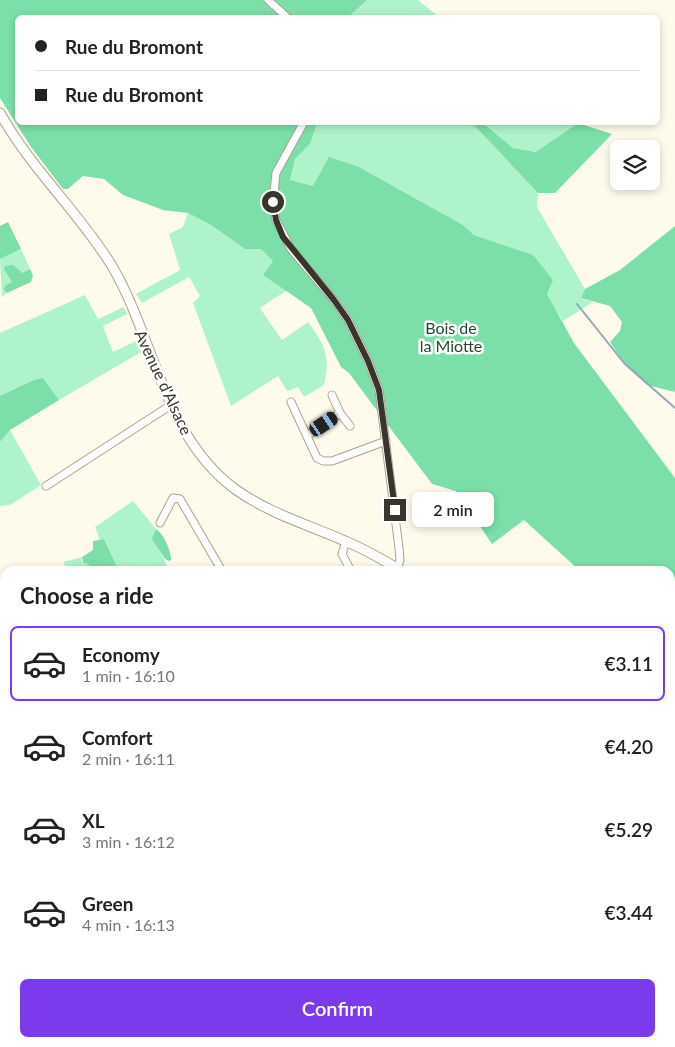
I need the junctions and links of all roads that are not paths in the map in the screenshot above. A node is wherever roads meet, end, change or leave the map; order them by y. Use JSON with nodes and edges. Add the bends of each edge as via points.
{"nodes":[{"id":1,"x":268,"y":0,"type":"edge"},
{"id":2,"x":285,"y":15,"type":"edge"},
{"id":3,"x":0,"y":113,"type":"edge"},
{"id":4,"x":302,"y":125,"type":"edge"},
{"id":5,"x":332,"y":395,"type":"dead end"},
{"id":6,"x":292,"y":402,"type":"dead end"},
{"id":7,"x":171,"y":406,"type":"junction"},
{"id":8,"x":340,"y":413,"type":"junction"},
{"id":9,"x":350,"y":426,"type":"dead end"},
{"id":10,"x":308,"y":435,"type":"junction"},
{"id":11,"x":386,"y":441,"type":"junction"},
{"id":12,"x":46,"y":486,"type":"dead end"},
{"id":13,"x":160,"y":524,"type":"dead end"},
{"id":14,"x":346,"y":541,"type":"junction"},
{"id":15,"x":219,"y":566,"type":"edge"},
{"id":16,"x":348,"y":566,"type":"edge"},
{"id":17,"x":392,"y":566,"type":"edge"},
{"id":18,"x":399,"y":566,"type":"edge"}],
"edges":[{"from":1,"to":2,"type":"street"},
{"from":3,"to":7,"type":"main road","name":"Avenue d'Alsace","via":[[19,144],[88,230],[113,268]]},
{"from":4,"to":11,"type":"street","via":[[276,173],[273,202],[276,220],[283,237],[348,320],[379,390]]},
{"from":5,"to":8,"type":"street"},
{"from":6,"to":10,"type":"street"},
{"from":7,"to":12,"type":"street"},
{"from":7,"to":14,"type":"main road","name":"Avenue d'Alsace","via":[[198,452],[236,489],[272,510]]},
{"from":8,"to":9,"type":"street"},
{"from":8,"to":10,"type":"street"},
{"from":10,"to":11,"type":"street","via":[[317,458],[323,462]]},
{"from":11,"to":18,"type":"street"},
{"from":13,"to":15,"type":"street","via":[[173,498],[180,499]]},
{"from":14,"to":16,"type":"street","via":[[342,554]]},
{"from":14,"to":17,"type":"main road","name":"Avenue d'Alsace"}]}
